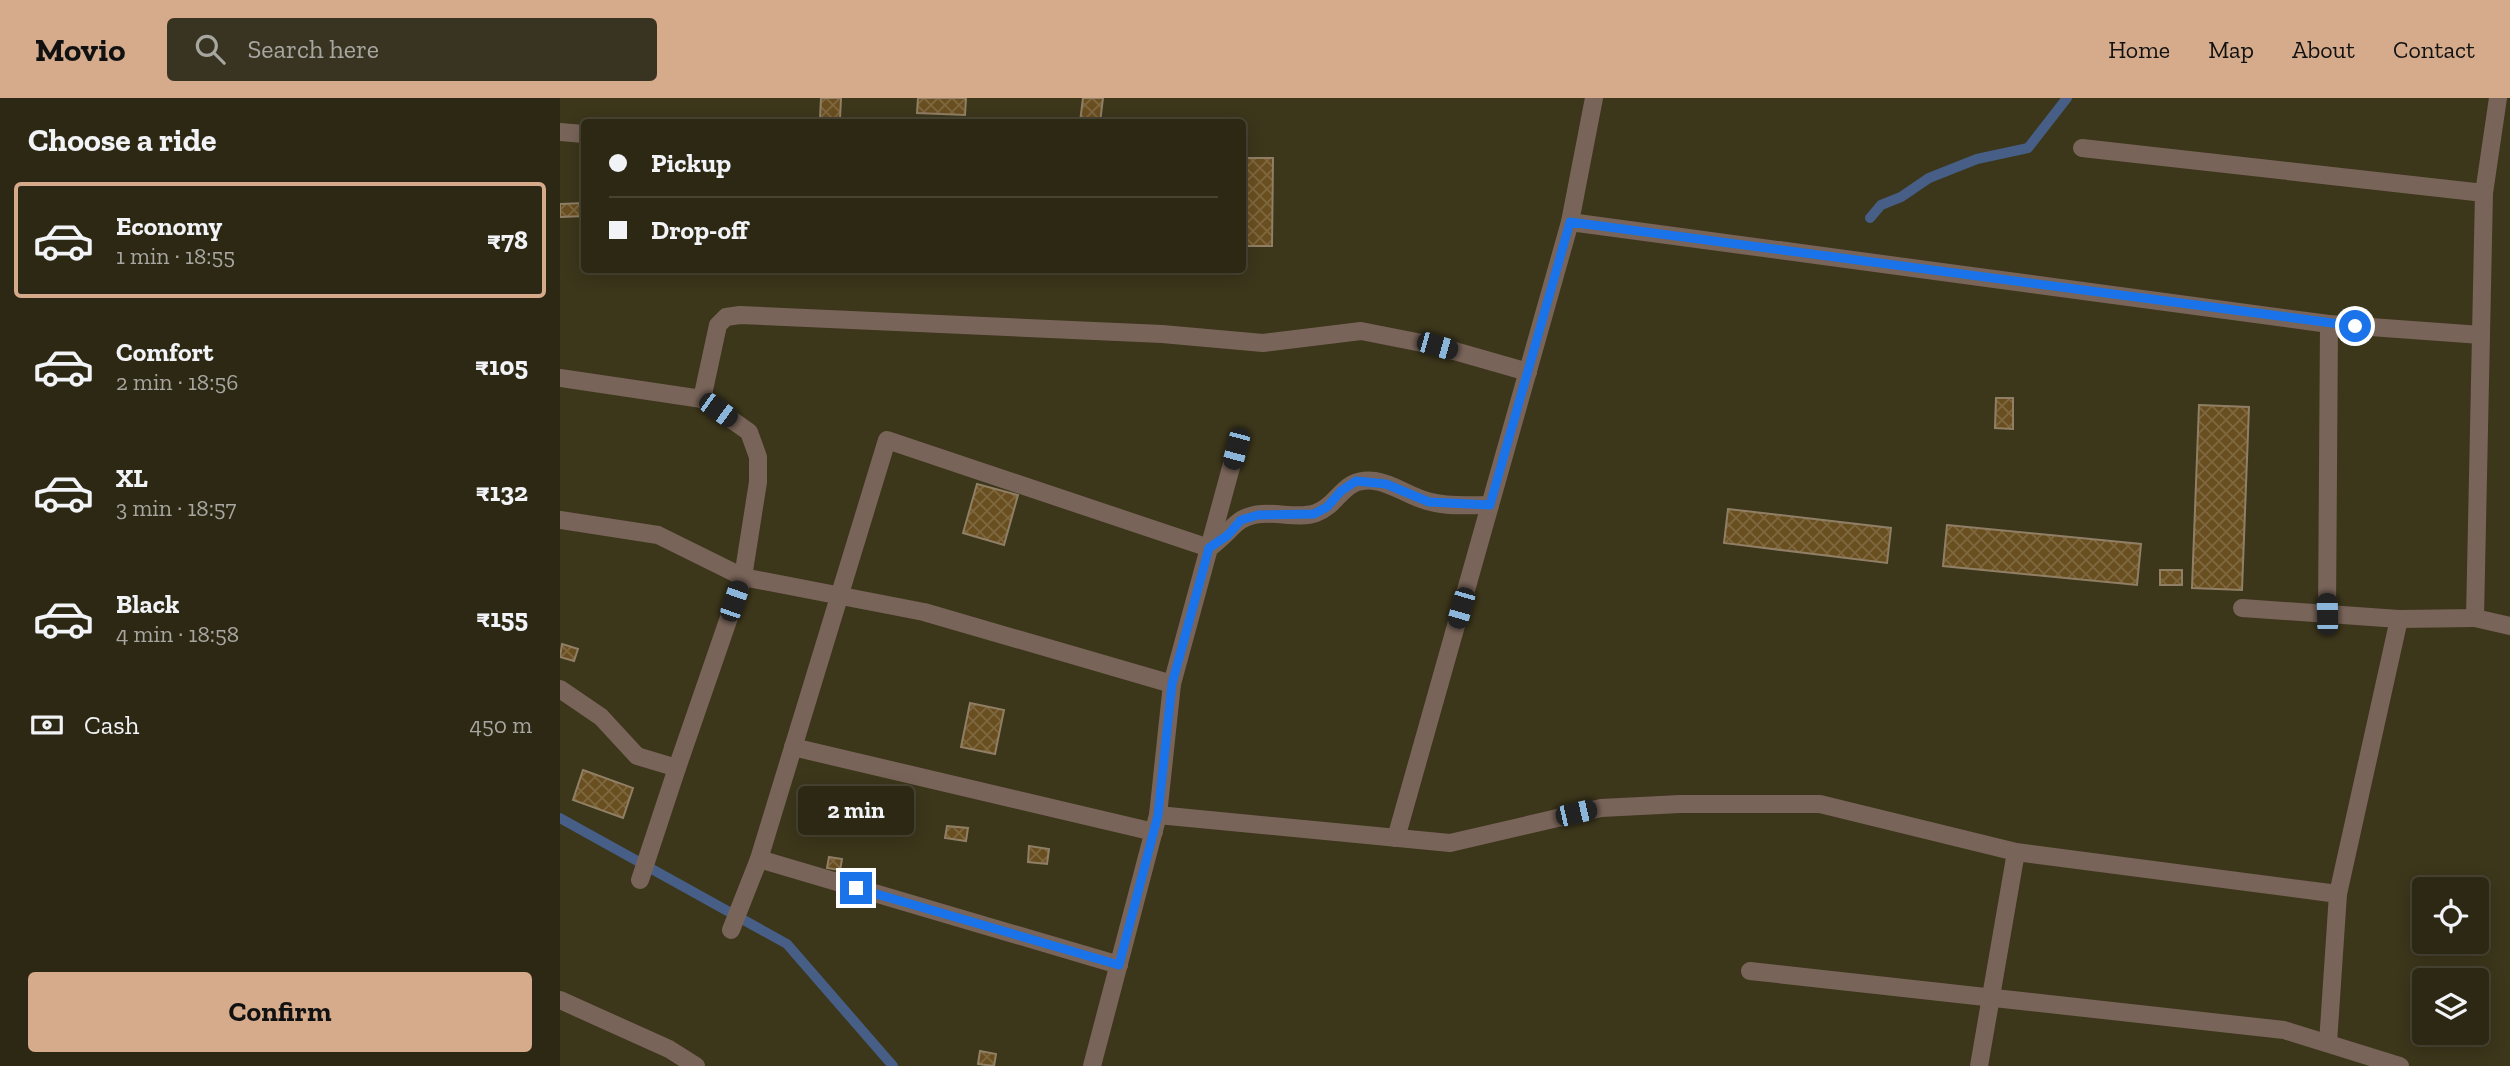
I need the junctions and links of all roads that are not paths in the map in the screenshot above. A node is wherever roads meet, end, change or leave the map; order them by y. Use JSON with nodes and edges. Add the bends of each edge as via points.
{"nodes":[{"id":1,"x":1594,"y":98,"type":"edge"},
{"id":2,"x":2498,"y":98,"type":"edge"},
{"id":3,"x":560,"y":132,"type":"edge"},
{"id":4,"x":581,"y":134,"type":"edge"},
{"id":5,"x":2082,"y":148,"type":"dead end"},
{"id":6,"x":2484,"y":193,"type":"junction"},
{"id":7,"x":1570,"y":222,"type":"junction"},
{"id":8,"x":2329,"y":324,"type":"junction"},
{"id":9,"x":2481,"y":335,"type":"junction"},
{"id":10,"x":1528,"y":372,"type":"junction"},
{"id":11,"x":560,"y":378,"type":"edge"},
{"id":12,"x":702,"y":399,"type":"junction"},
{"id":13,"x":1236,"y":449,"type":"dead end"},
{"id":14,"x":1490,"y":505,"type":"junction"},
{"id":15,"x":560,"y":520,"type":"edge"},
{"id":16,"x":1209,"y":548,"type":"junction"},
{"id":17,"x":743,"y":577,"type":"junction"},
{"id":18,"x":839,"y":596,"type":"junction"},
{"id":19,"x":2242,"y":608,"type":"dead end"},
{"id":20,"x":2327,"y":614,"type":"junction"},
{"id":21,"x":2475,"y":618,"type":"junction"},
{"id":22,"x":2399,"y":619,"type":"junction"},
{"id":23,"x":2510,"y":626,"type":"edge"},
{"id":24,"x":1172,"y":684,"type":"junction"},
{"id":25,"x":560,"y":689,"type":"edge"},
{"id":26,"x":793,"y":747,"type":"junction"},
{"id":27,"x":677,"y":768,"type":"junction"},
{"id":28,"x":1156,"y":823,"type":"junction"},
{"id":29,"x":1396,"y":838,"type":"junction"},
{"id":30,"x":2016,"y":852,"type":"junction"},
{"id":31,"x":759,"y":859,"type":"junction"},
{"id":32,"x":640,"y":880,"type":"dead end"},
{"id":33,"x":2338,"y":894,"type":"junction"},
{"id":34,"x":731,"y":930,"type":"dead end"},
{"id":35,"x":1119,"y":965,"type":"junction"},
{"id":36,"x":1750,"y":971,"type":"dead end"},
{"id":37,"x":1989,"y":998,"type":"junction"},
{"id":38,"x":560,"y":1000,"type":"edge"},
{"id":39,"x":2328,"y":1043,"type":"junction"},
{"id":40,"x":2356,"y":1060,"type":"edge"},
{"id":41,"x":696,"y":1066,"type":"edge"},
{"id":42,"x":1092,"y":1066,"type":"edge"},
{"id":43,"x":1979,"y":1066,"type":"edge"},
{"id":44,"x":2400,"y":1066,"type":"edge"}],
"edges":[{"from":1,"to":7,"type":"street"},
{"from":2,"to":6,"type":"street"},
{"from":3,"to":4,"type":"street"},
{"from":5,"to":6,"type":"street"},
{"from":6,"to":9,"type":"street"},
{"from":7,"to":8,"type":"street"},
{"from":7,"to":10,"type":"street"},
{"from":8,"to":9,"type":"street"},
{"from":8,"to":20,"type":"street"},
{"from":9,"to":21,"type":"street"},
{"from":10,"to":12,"type":"street","via":[[1437,346],[1361,331],[1263,343],[1162,334],[740,315],[726,317],[718,325]]},
{"from":10,"to":14,"type":"street"},
{"from":11,"to":12,"type":"street"},
{"from":12,"to":17,"type":"street","via":[[749,432],[758,457]]},
{"from":13,"to":16,"type":"street"},
{"from":14,"to":16,"type":"street","via":[[1429,502],[1386,484],[1356,481],[1314,514],[1258,515],[1241,520]]},
{"from":14,"to":29,"type":"street"},
{"from":15,"to":17,"type":"street","via":[[658,535]]},
{"from":16,"to":18,"type":"street","via":[[887,440]]},
{"from":16,"to":24,"type":"street"},
{"from":17,"to":18,"type":"street"},
{"from":17,"to":27,"type":"street"},
{"from":18,"to":24,"type":"street","via":[[925,612]]},
{"from":18,"to":26,"type":"street"},
{"from":19,"to":20,"type":"street"},
{"from":20,"to":22,"type":"street"},
{"from":21,"to":22,"type":"street"},
{"from":21,"to":23,"type":"street"},
{"from":22,"to":33,"type":"street"},
{"from":24,"to":28,"type":"street"},
{"from":25,"to":27,"type":"street","via":[[601,717],[637,756]]},
{"from":26,"to":28,"type":"street"},
{"from":26,"to":31,"type":"street"},
{"from":27,"to":32,"type":"street"},
{"from":28,"to":29,"type":"street"},
{"from":28,"to":35,"type":"street"},
{"from":29,"to":30,"type":"street","via":[[1450,843],[1601,807],[1820,804]]},
{"from":30,"to":33,"type":"street"},
{"from":30,"to":37,"type":"street"},
{"from":31,"to":34,"type":"street"},
{"from":31,"to":35,"type":"street"},
{"from":33,"to":39,"type":"street"},
{"from":35,"to":42,"type":"street"},
{"from":36,"to":37,"type":"street"},
{"from":37,"to":39,"type":"street","via":[[2284,1030]]},
{"from":37,"to":43,"type":"street"},
{"from":38,"to":41,"type":"street"},
{"from":39,"to":40,"type":"street"},
{"from":40,"to":44,"type":"street"}]}
